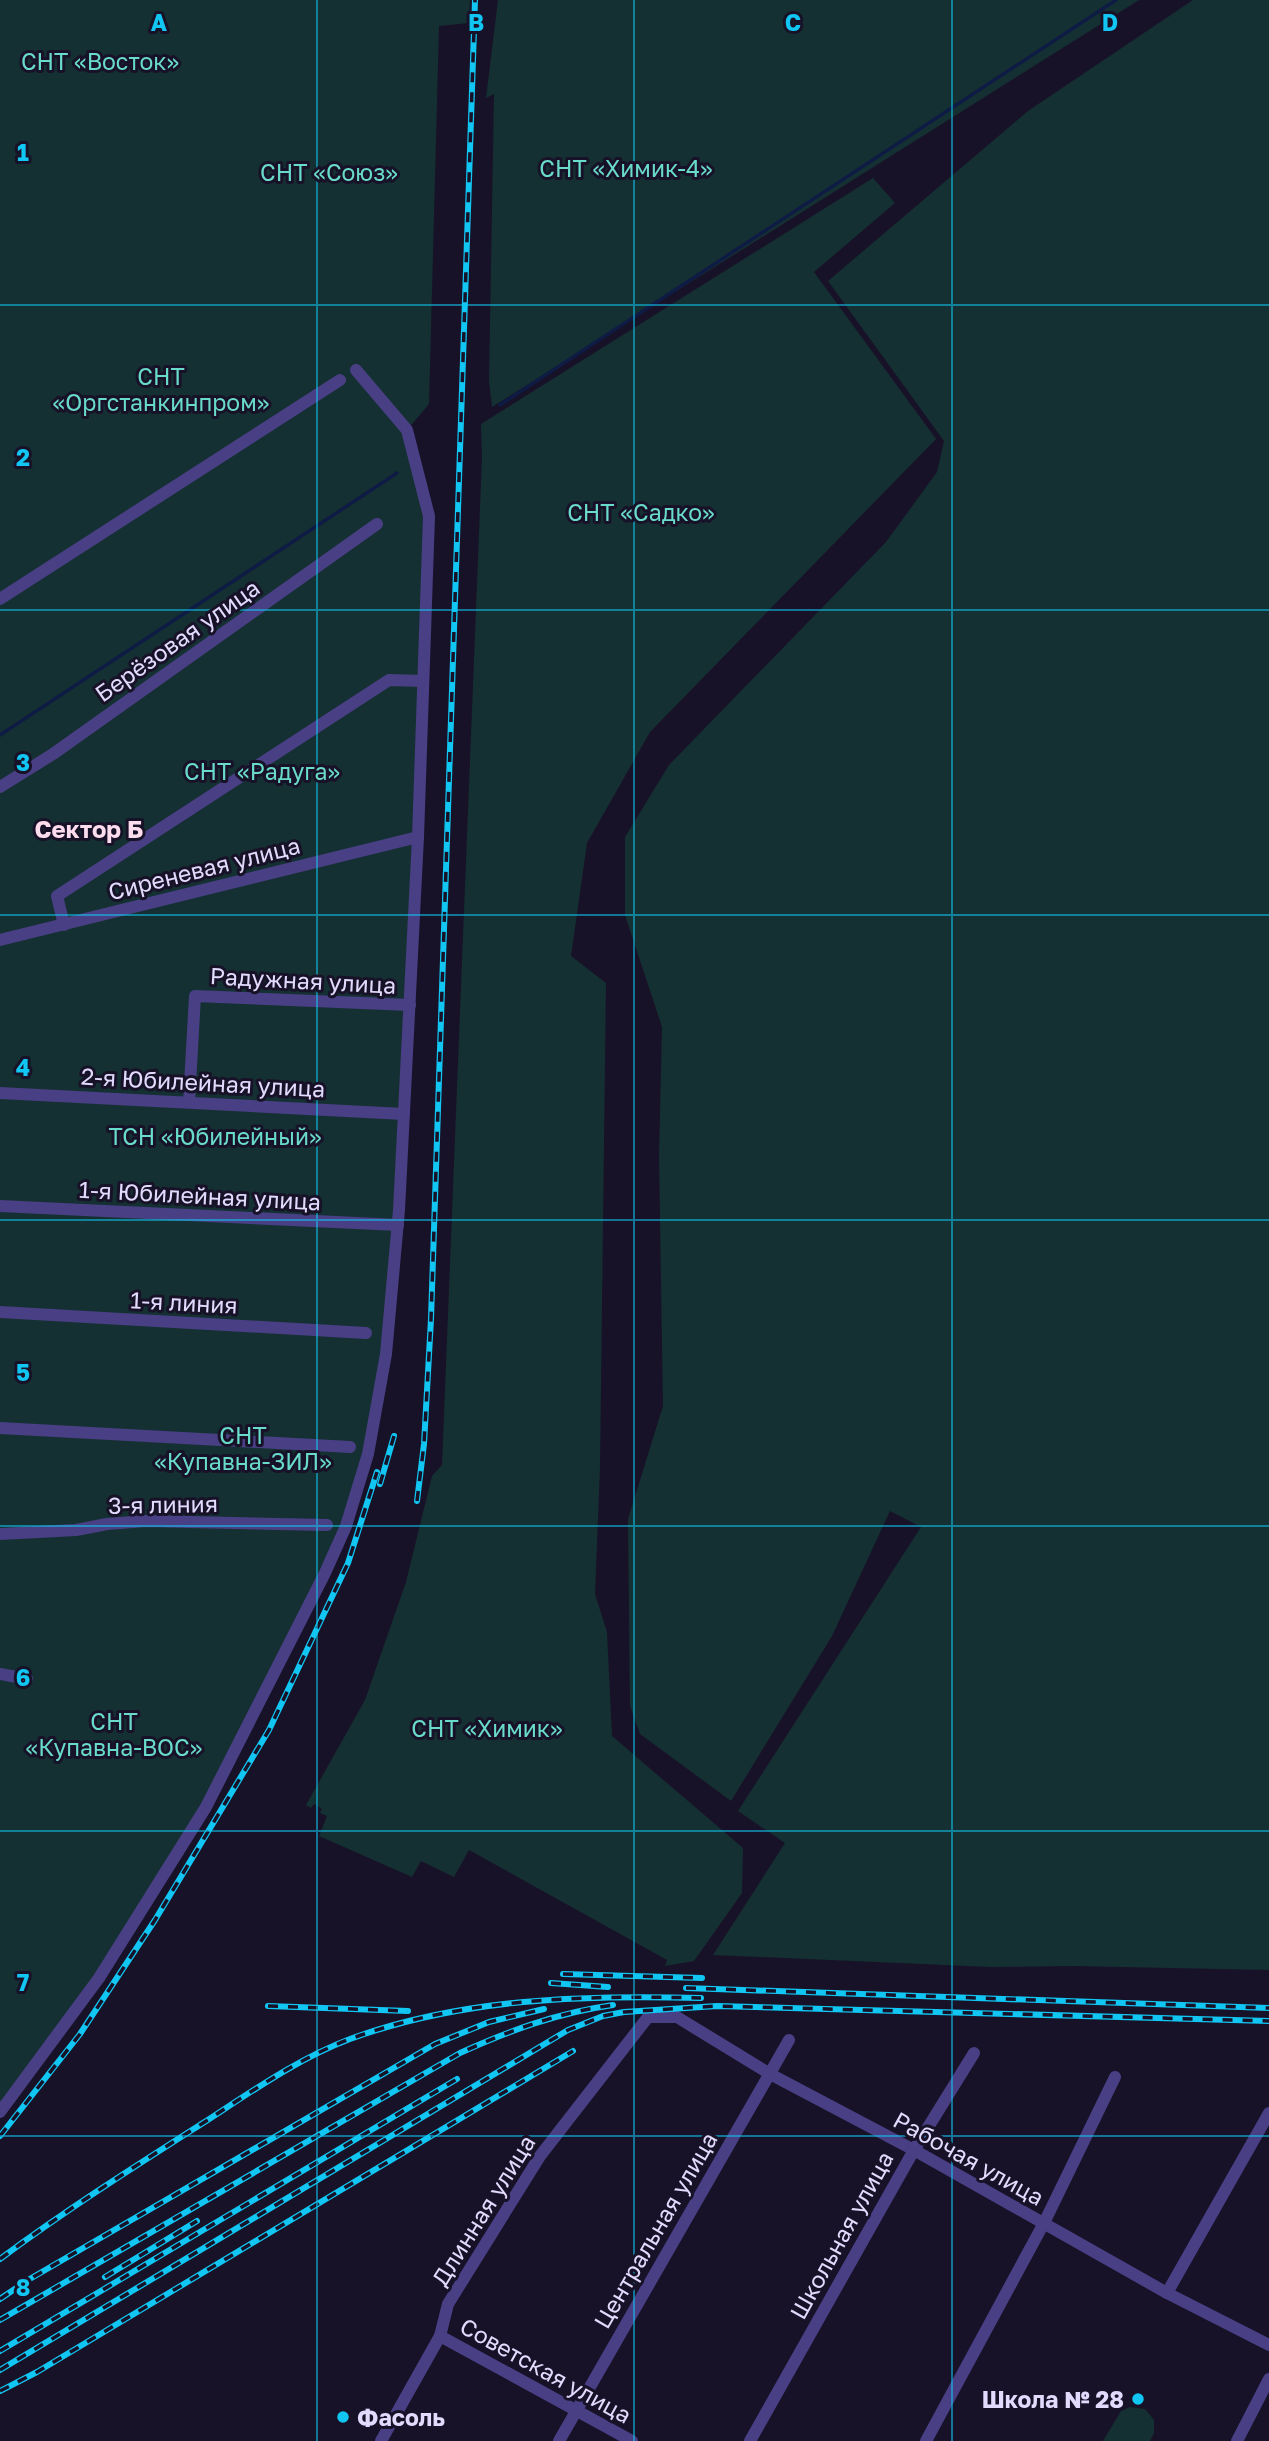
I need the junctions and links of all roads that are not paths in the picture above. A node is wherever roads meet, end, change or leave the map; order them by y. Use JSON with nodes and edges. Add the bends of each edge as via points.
{"nodes":[{"id":1,"x":356,"y":370,"type":"dead end"},
{"id":2,"x":340,"y":380,"type":"dead end"},
{"id":3,"x":377,"y":524,"type":"dead end"},
{"id":4,"x":0,"y":599,"type":"edge"},
{"id":5,"x":423,"y":681,"type":"junction"},
{"id":6,"x":0,"y":787,"type":"edge"},
{"id":7,"x":418,"y":837,"type":"junction"},
{"id":8,"x":64,"y":925,"type":"junction"},
{"id":9,"x":0,"y":940,"type":"edge"},
{"id":10,"x":410,"y":1006,"type":"junction"},
{"id":11,"x":0,"y":1093,"type":"edge"},
{"id":12,"x":189,"y":1102,"type":"junction"},
{"id":13,"x":404,"y":1114,"type":"junction"},
{"id":14,"x":0,"y":1206,"type":"edge"},
{"id":15,"x":398,"y":1225,"type":"junction"},
{"id":16,"x":0,"y":1312,"type":"edge"},
{"id":17,"x":366,"y":1333,"type":"dead end"},
{"id":18,"x":0,"y":1428,"type":"edge"},
{"id":19,"x":350,"y":1447,"type":"dead end"},
{"id":20,"x":327,"y":1525,"type":"dead end"},
{"id":21,"x":0,"y":1534,"type":"edge"},
{"id":22,"x":0,"y":1674,"type":"edge"},
{"id":23,"x":27,"y":1679,"type":"dead end"},
{"id":24,"x":648,"y":2017,"type":"joint"},
{"id":25,"x":789,"y":2040,"type":"dead end"},
{"id":26,"x":974,"y":2053,"type":"dead end"},
{"id":27,"x":770,"y":2074,"type":"junction"},
{"id":28,"x":1115,"y":2077,"type":"dead end"},
{"id":29,"x":0,"y":2112,"type":"edge"},
{"id":30,"x":1269,"y":2113,"type":"edge"},
{"id":31,"x":914,"y":2150,"type":"junction"},
{"id":32,"x":1044,"y":2223,"type":"junction"},
{"id":33,"x":1167,"y":2293,"type":"junction"},
{"id":34,"x":440,"y":2336,"type":"junction"},
{"id":35,"x":1269,"y":2345,"type":"edge"},
{"id":36,"x":1269,"y":2379,"type":"edge"},
{"id":37,"x":575,"y":2411,"type":"junction"},
{"id":38,"x":381,"y":2441,"type":"edge"},
{"id":39,"x":559,"y":2441,"type":"edge"},
{"id":40,"x":632,"y":2441,"type":"edge"},
{"id":41,"x":750,"y":2441,"type":"edge"},
{"id":42,"x":926,"y":2441,"type":"edge"},
{"id":43,"x":1237,"y":2441,"type":"edge"}],
"edges":[{"from":1,"to":5,"type":"street","via":[[407,430],[429,516]]},
{"from":2,"to":4,"type":"street"},
{"from":3,"to":6,"type":"street","name":"Берёзовая улица"},
{"from":5,"to":7,"type":"street"},
{"from":5,"to":8,"type":"street","via":[[389,680],[57,896]]},
{"from":7,"to":8,"type":"street","name":"Сиреневая улица"},
{"from":7,"to":10,"type":"street"},
{"from":8,"to":9,"type":"street","name":"Сиреневая улица"},
{"from":10,"to":12,"type":"street","name":"Радужная улица","via":[[195,996]]},
{"from":10,"to":13,"type":"street"},
{"from":11,"to":12,"type":"street","name":"2-я Юбилейная улица"},
{"from":12,"to":13,"type":"street","name":"2-я Юбилейная улица"},
{"from":13,"to":15,"type":"street"},
{"from":14,"to":15,"type":"street","name":"1-я Юбилейная улица"},
{"from":15,"to":29,"type":"street","via":[[386,1354],[368,1454],[326,1573],[206,1807],[99,1978]]},
{"from":16,"to":17,"type":"street","name":"1-я линия"},
{"from":18,"to":19,"type":"street"},
{"from":20,"to":21,"type":"street","name":"3-я линия","via":[[146,1521]]},
{"from":22,"to":23,"type":"street"},
{"from":24,"to":27,"type":"street","name":"Рабочая улица","via":[[677,2017]]},
{"from":24,"to":34,"type":"street","name":"Длинная улица","via":[[540,2156],[448,2304]]},
{"from":25,"to":27,"type":"street","name":"Центральная улица"},
{"from":26,"to":31,"type":"street","name":"Школьная улица"},
{"from":27,"to":31,"type":"street","name":"Рабочая улица"},
{"from":27,"to":37,"type":"street","name":"Центральная улица"},
{"from":28,"to":32,"type":"street"},
{"from":30,"to":33,"type":"street"},
{"from":31,"to":32,"type":"street","name":"Рабочая улица"},
{"from":31,"to":41,"type":"street","name":"Школьная улица"},
{"from":32,"to":33,"type":"street","name":"Рабочая улица"},
{"from":32,"to":42,"type":"street"},
{"from":33,"to":35,"type":"street","name":"Рабочая улица"},
{"from":34,"to":37,"type":"street","name":"Советская улица"},
{"from":34,"to":38,"type":"street","name":"Длинная улица"},
{"from":36,"to":43,"type":"street"},
{"from":37,"to":39,"type":"street","name":"Центральная улица"},
{"from":37,"to":40,"type":"street","name":"Советская улица"}]}
